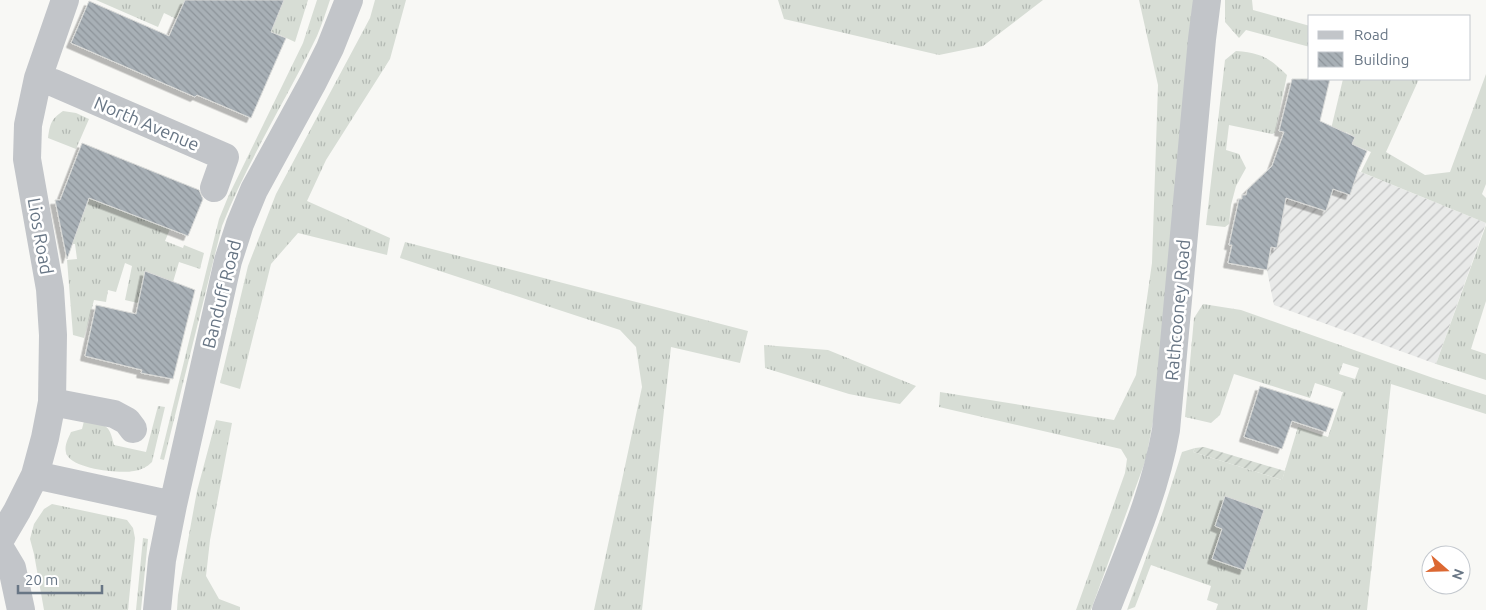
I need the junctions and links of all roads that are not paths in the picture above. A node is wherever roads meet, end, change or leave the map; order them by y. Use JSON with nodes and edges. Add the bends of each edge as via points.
{"nodes":[{"id":1,"x":65,"y":0,"type":"edge"},
{"id":2,"x":349,"y":0,"type":"edge"},
{"id":3,"x":1207,"y":0,"type":"edge"},
{"id":4,"x":38,"y":78,"type":"junction"},
{"id":5,"x":214,"y":188,"type":"dead end"},
{"id":6,"x":52,"y":402,"type":"junction"},
{"id":7,"x":133,"y":429,"type":"dead end"},
{"id":8,"x":35,"y":475,"type":"junction"},
{"id":9,"x":173,"y":505,"type":"junction"},
{"id":10,"x":0,"y":540,"type":"edge"},
{"id":11,"x":0,"y":548,"type":"edge"},
{"id":12,"x":21,"y":610,"type":"edge"},
{"id":13,"x":157,"y":610,"type":"edge"},
{"id":14,"x":1106,"y":610,"type":"edge"}],
"edges":[{"from":1,"to":4,"type":"street","name":"Lios Road"},
{"from":2,"to":9,"type":"street","name":"Banduff Road","via":[[330,48],[269,160],[240,224],[228,260]]},
{"from":3,"to":14,"type":"street","name":"Rathcooney Road","via":[[1166,430],[1155,482]]},
{"from":4,"to":5,"type":"street","name":"North Avenue","via":[[224,156]]},
{"from":4,"to":6,"type":"street","name":"Lios Road","via":[[28,125],[27,159],[50,289]]},
{"from":6,"to":7,"type":"street","via":[[114,414],[127,421]]},
{"from":6,"to":8,"type":"street","name":"Lios Road"},
{"from":8,"to":9,"type":"street"},
{"from":8,"to":10,"type":"street","name":"Lios Road"},
{"from":9,"to":13,"type":"street","name":"Banduff Road","via":[[162,560]]},
{"from":11,"to":12,"type":"street","via":[[12,568]]}]}
